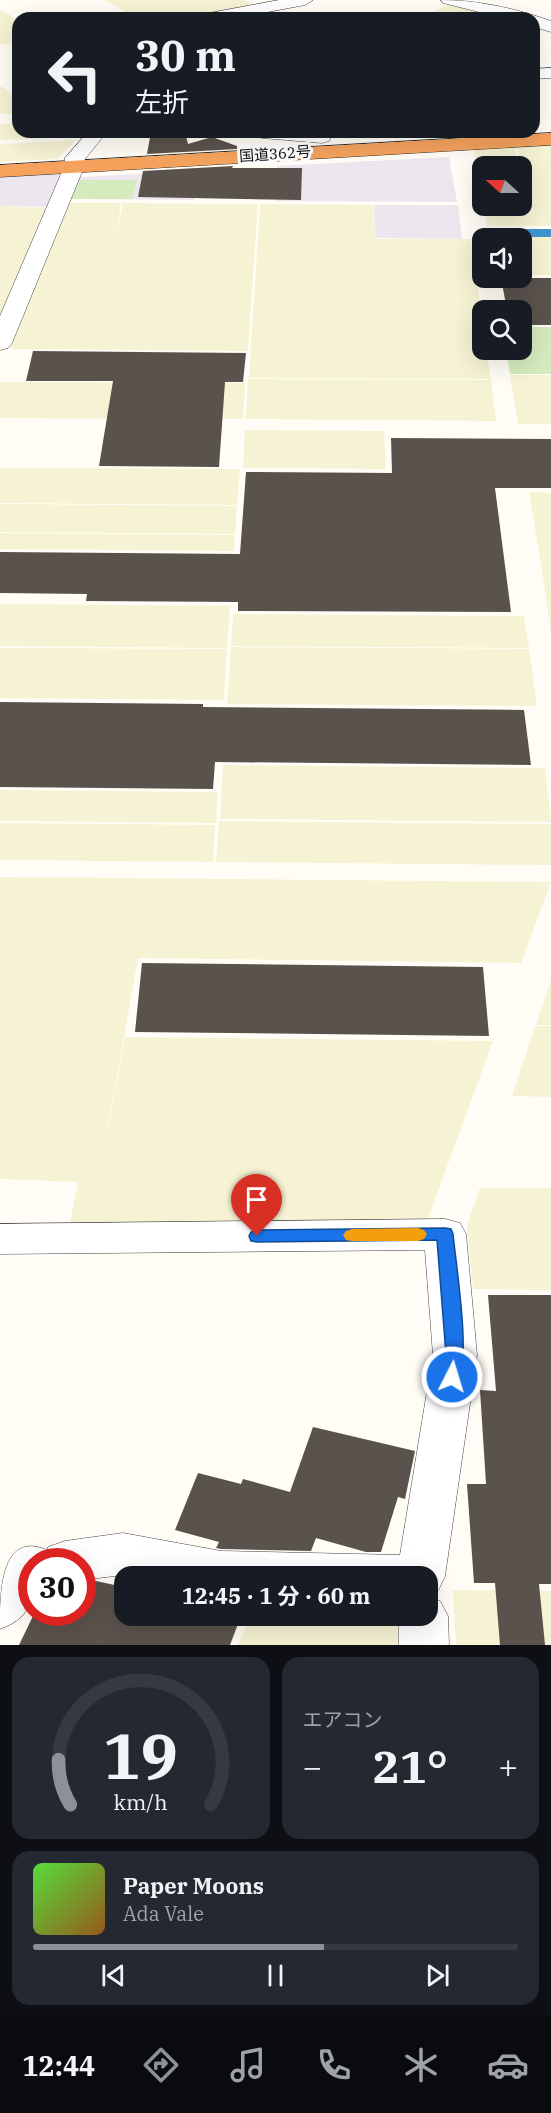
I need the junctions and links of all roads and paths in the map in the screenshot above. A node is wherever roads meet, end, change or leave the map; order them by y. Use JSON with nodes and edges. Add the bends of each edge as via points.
{"nodes":[{"id":1,"x":305,"y":0,"type":"edge"},
{"id":2,"x":449,"y":0,"type":"edge"},
{"id":3,"x":527,"y":10,"type":"edge"},
{"id":4,"x":259,"y":12,"type":"edge"},
{"id":5,"x":93,"y":138,"type":"edge"},
{"id":6,"x":308,"y":138,"type":"edge"},
{"id":7,"x":551,"y":139,"type":"edge"},
{"id":8,"x":323,"y":140,"type":"edge"},
{"id":9,"x":74,"y":167,"type":"junction"},
{"id":10,"x":0,"y":171,"type":"edge"},
{"id":11,"x":0,"y":343,"type":"edge"},
{"id":12,"x":0,"y":1239,"type":"edge"},
{"id":13,"x":96,"y":1558,"type":"edge"},
{"id":14,"x":189,"y":1566,"type":"edge"},
{"id":15,"x":423,"y":1566,"type":"edge"},
{"id":16,"x":18,"y":1580,"type":"edge"},
{"id":17,"x":0,"y":1608,"type":"edge"},
{"id":18,"x":423,"y":1626,"type":"edge"},
{"id":19,"x":424,"y":1645,"type":"edge"}],
"edges":[{"from":1,"to":4,"type":"street"},
{"from":2,"to":3,"type":"street","via":[[501,11]]},
{"from":5,"to":9,"type":"street","via":[[75,158]]},
{"from":6,"to":8,"type":"street"},
{"from":7,"to":8,"type":"highway","name":"国道362号"},
{"from":8,"to":9,"type":"highway","name":"国道362号"},
{"from":9,"to":10,"type":"highway","name":"国道362号"},
{"from":9,"to":11,"type":"street"},
{"from":12,"to":15,"type":"street","via":[[445,1234],[455,1354]]},
{"from":13,"to":14,"type":"street","via":[[123,1554]]},
{"from":16,"to":17,"type":"street"},
{"from":18,"to":19,"type":"street"}]}
